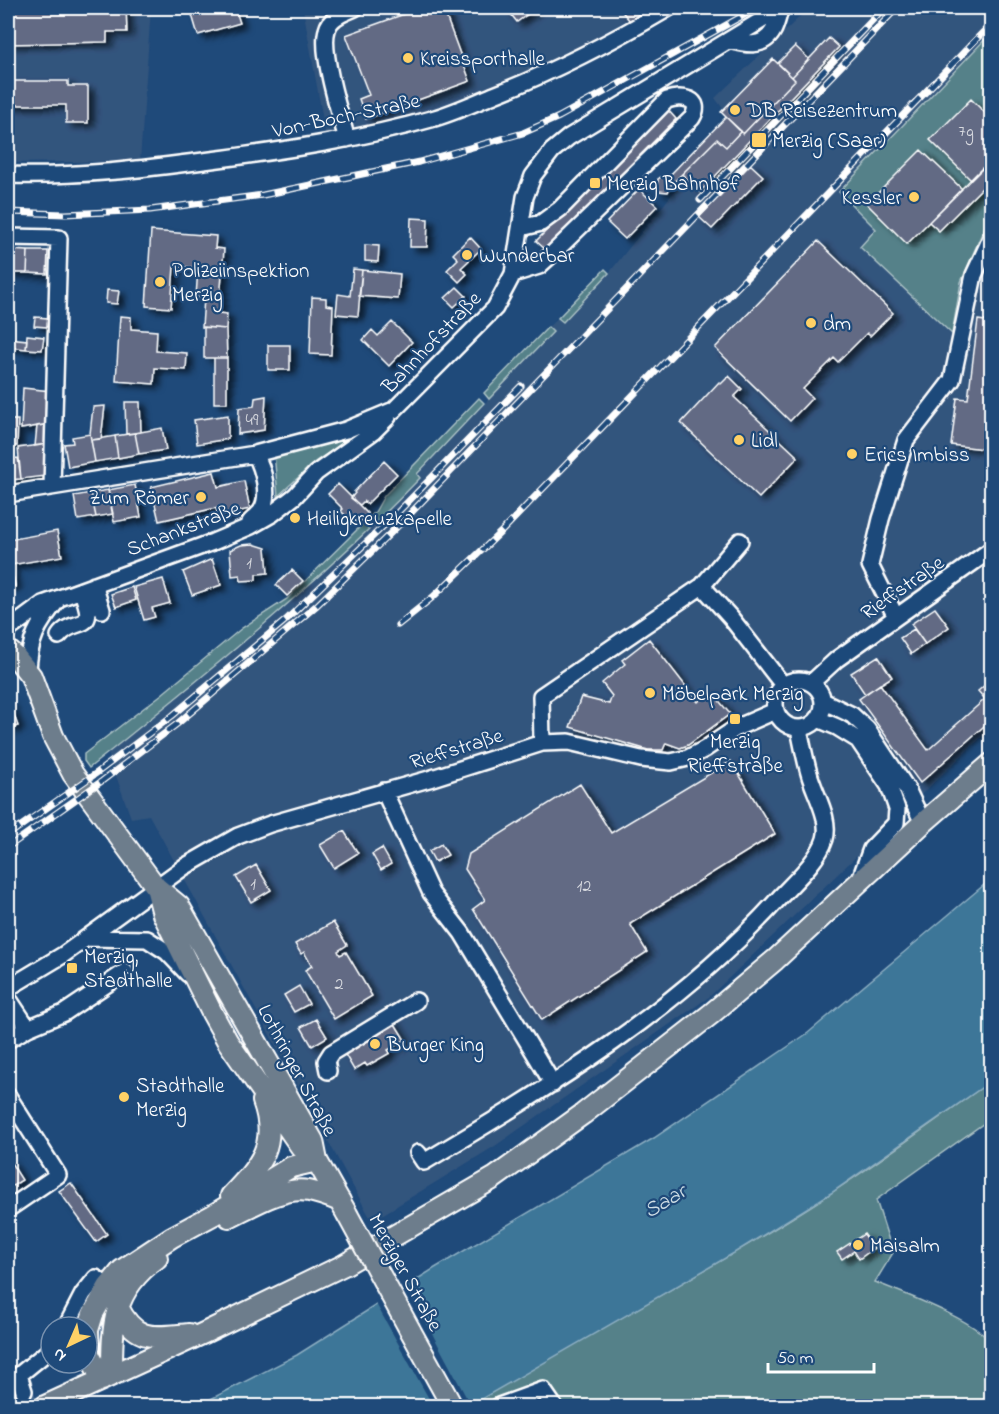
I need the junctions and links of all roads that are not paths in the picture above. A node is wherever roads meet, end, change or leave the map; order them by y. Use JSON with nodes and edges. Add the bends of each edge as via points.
{"nodes":[{"id":1,"x":355,"y":8,"type":"edge"},
{"id":2,"x":669,"y":8,"type":"edge"},
{"id":3,"x":781,"y":8,"type":"edge"},
{"id":4,"x":347,"y":139,"type":"junction"},
{"id":5,"x":8,"y":175,"type":"edge"},
{"id":6,"x":520,"y":228,"type":"junction"},
{"id":7,"x":992,"y":236,"type":"edge"},
{"id":8,"x":8,"y":237,"type":"edge"},
{"id":9,"x":513,"y":274,"type":"junction"},
{"id":10,"x":394,"y":410,"type":"junction"},
{"id":11,"x":255,"y":454,"type":"junction"},
{"id":12,"x":52,"y":487,"type":"junction"},
{"id":13,"x":8,"y":494,"type":"edge"},
{"id":14,"x":230,"y":535,"type":"junction"},
{"id":15,"x":740,"y":541,"type":"dead end"},
{"id":16,"x":992,"y":549,"type":"edge"},
{"id":17,"x":702,"y":586,"type":"junction"},
{"id":18,"x":88,"y":587,"type":"junction"},
{"id":19,"x":59,"y":599,"type":"junction"},
{"id":20,"x":102,"y":610,"type":"dead end"},
{"id":21,"x":896,"y":617,"type":"junction"},
{"id":22,"x":8,"y":630,"type":"edge"},
{"id":23,"x":59,"y":636,"type":"dead end"},
{"id":24,"x":8,"y":650,"type":"edge"},
{"id":25,"x":28,"y":672,"type":"junction"},
{"id":26,"x":811,"y":683,"type":"junction"},
{"id":27,"x":783,"y":685,"type":"junction"},
{"id":28,"x":823,"y":701,"type":"junction"},
{"id":29,"x":775,"y":711,"type":"junction"},
{"id":30,"x":818,"y":719,"type":"junction"},
{"id":31,"x":799,"y":729,"type":"junction"},
{"id":32,"x":543,"y":743,"type":"junction"},
{"id":33,"x":992,"y":763,"type":"edge"},
{"id":34,"x":384,"y":791,"type":"junction"},
{"id":35,"x":923,"y":823,"type":"junction"},
{"id":36,"x":859,"y":883,"type":"junction"},
{"id":37,"x":156,"y":887,"type":"junction"},
{"id":38,"x":87,"y":938,"type":"junction"},
{"id":39,"x":125,"y":972,"type":"dead end"},
{"id":40,"x":195,"y":981,"type":"junction"},
{"id":41,"x":8,"y":988,"type":"edge"},
{"id":42,"x":8,"y":998,"type":"edge"},
{"id":43,"x":416,"y":1001,"type":"dead end"},
{"id":44,"x":28,"y":1028,"type":"junction"},
{"id":45,"x":8,"y":1040,"type":"edge"},
{"id":46,"x":328,"y":1071,"type":"dead end"},
{"id":47,"x":553,"y":1084,"type":"junction"},
{"id":48,"x":258,"y":1086,"type":"junction"},
{"id":49,"x":8,"y":1096,"type":"edge"},
{"id":50,"x":418,"y":1153,"type":"dead end"},
{"id":51,"x":317,"y":1161,"type":"junction"},
{"id":52,"x":344,"y":1208,"type":"junction"},
{"id":53,"x":8,"y":1209,"type":"edge"},
{"id":54,"x":213,"y":1215,"type":"junction"},
{"id":55,"x":108,"y":1287,"type":"junction"},
{"id":56,"x":118,"y":1307,"type":"junction"},
{"id":57,"x":72,"y":1315,"type":"edge"},
{"id":58,"x":204,"y":1333,"type":"junction"},
{"id":59,"x":39,"y":1359,"type":"edge"},
{"id":60,"x":107,"y":1377,"type":"junction"},
{"id":61,"x":24,"y":1391,"type":"tunnel mouth"},
{"id":62,"x":45,"y":1407,"type":"edge"},
{"id":63,"x":452,"y":1407,"type":"edge"},
{"id":64,"x":499,"y":1407,"type":"edge"},
{"id":65,"x":554,"y":1407,"type":"edge"}],
"edges":[{"from":1,"to":4,"type":"street","via":[[336,16],[327,28],[326,42],[332,85]]},
{"from":2,"to":4,"type":"street","name":"Von-Boch-Straße","via":[[520,85],[437,117]]},
{"from":3,"to":6,"type":"street","name":"Bahnhofstraße","via":[[552,151],[525,197]]},
{"from":4,"to":5,"type":"street","name":"Von-Boch-Straße","via":[[133,170]]},
{"from":6,"to":9,"type":"street","name":"Bahnhofstraße"},
{"from":6,"to":9,"type":"street","via":[[542,223],[560,209],[667,100],[677,96],[695,105],[691,119],[550,256],[539,266]]},
{"from":7,"to":21,"type":"street","via":[[974,275],[952,380],[906,440],[881,519],[870,565]]},
{"from":8,"to":12,"type":"street","via":[[59,238]]},
{"from":9,"to":10,"type":"street","name":"Bahnhofstraße","via":[[495,308]]},
{"from":10,"to":11,"type":"street","name":"Bahnhofstraße","via":[[346,430]]},
{"from":10,"to":14,"type":"street","name":"Schankstraße","via":[[373,432],[316,473],[285,506]]},
{"from":11,"to":12,"type":"street","name":"Bahnhofstraße"},
{"from":11,"to":14,"type":"street","via":[[262,466],[264,504],[249,523]]},
{"from":12,"to":13,"type":"street","name":"Bahnhofstraße"},
{"from":14,"to":18,"type":"street","name":"Schankstraße"},
{"from":15,"to":17,"type":"street"},
{"from":16,"to":21,"type":"street","name":"Rieffstraße"},
{"from":17,"to":27,"type":"street"},
{"from":17,"to":32,"type":"street","via":[[540,696]]},
{"from":18,"to":19,"type":"street","name":"Schankstraße"},
{"from":18,"to":20,"type":"street"},
{"from":18,"to":23,"type":"street","via":[[87,618]]},
{"from":19,"to":22,"type":"street","name":"Schankstraße","via":[[43,604]]},
{"from":19,"to":25,"type":"street","via":[[36,631],[28,654]]},
{"from":21,"to":26,"type":"street","name":"Rieffstraße","via":[[829,665]]},
{"from":24,"to":25,"type":"main road","name":"Lothringer Straße"},
{"from":25,"to":37,"type":"main road","name":"Lothringer Straße","via":[[52,736],[73,774]]},
{"from":26,"to":27,"type":"street","via":[[796,680]]},
{"from":26,"to":28,"type":"street"},
{"from":27,"to":29,"type":"street","via":[[775,697]]},
{"from":28,"to":30,"type":"street"},
{"from":28,"to":35,"type":"street","via":[[852,715],[867,729],[907,789]]},
{"from":29,"to":31,"type":"street","via":[[784,724]]},
{"from":29,"to":32,"type":"street","name":"Rieffstraße","via":[[736,728],[688,758],[671,762],[640,759],[569,742]]},
{"from":30,"to":31,"type":"street"},
{"from":30,"to":36,"type":"street","via":[[858,740],[889,786],[897,809],[896,823],[871,849]]},
{"from":31,"to":47,"type":"street","via":[[826,824],[825,839],[811,863],[727,953],[693,983]]},
{"from":32,"to":34,"type":"street","name":"Rieffstraße"},
{"from":33,"to":35,"type":"main road"},
{"from":34,"to":37,"type":"street","name":"Rieffstraße","via":[[238,836]]},
{"from":34,"to":47,"type":"street","via":[[430,893],[462,933]]},
{"from":35,"to":36,"type":"main road"},
{"from":36,"to":58,"type":"main road","via":[[671,1047],[494,1178],[344,1264]]},
{"from":37,"to":38,"type":"street","name":"Rieffstraße"},
{"from":37,"to":40,"type":"main road","name":"Lothringer Straße","via":[[163,914]]},
{"from":37,"to":51,"type":"main road","name":"Lothringer Straße","via":[[178,906],[313,1141]]},
{"from":38,"to":40,"type":"street","via":[[147,939],[167,952]]},
{"from":38,"to":41,"type":"street","name":"Rieffstraße"},
{"from":39,"to":44,"type":"street","via":[[64,1012]]},
{"from":40,"to":48,"type":"main road","name":"Lothringer Straße","via":[[228,1042]]},
{"from":42,"to":44,"type":"street"},
{"from":43,"to":46,"type":"street","via":[[331,1053],[326,1061]]},
{"from":44,"to":45,"type":"street"},
{"from":47,"to":50,"type":"street","via":[[424,1162]]},
{"from":48,"to":51,"type":"main road","name":"Lothringer Straße"},
{"from":48,"to":54,"type":"main road","via":[[270,1124],[267,1146],[258,1165]]},
{"from":49,"to":53,"type":"street","via":[[58,1175]]},
{"from":51,"to":52,"type":"main road","name":"Merziger Straße"},
{"from":51,"to":54,"type":"main road","via":[[291,1167]]},
{"from":52,"to":56,"type":"main road","via":[[308,1190],[279,1194],[169,1250],[151,1263],[124,1293]]},
{"from":52,"to":63,"type":"main road","name":"Merziger Straße","bridge":true},
{"from":54,"to":55,"type":"main road","via":[[136,1260]]},
{"from":55,"to":57,"type":"street","via":[[96,1278]]},
{"from":55,"to":60,"type":"main road","via":[[88,1330],[89,1353]]},
{"from":56,"to":58,"type":"main road","via":[[129,1326],[147,1336]]},
{"from":56,"to":60,"type":"main road"},
{"from":58,"to":60,"type":"main road"},
{"from":59,"to":61,"type":"street","via":[[19,1375]]},
{"from":60,"to":62,"type":"main road"},
{"from":64,"to":65,"type":"street","via":[[543,1390]]}]}
